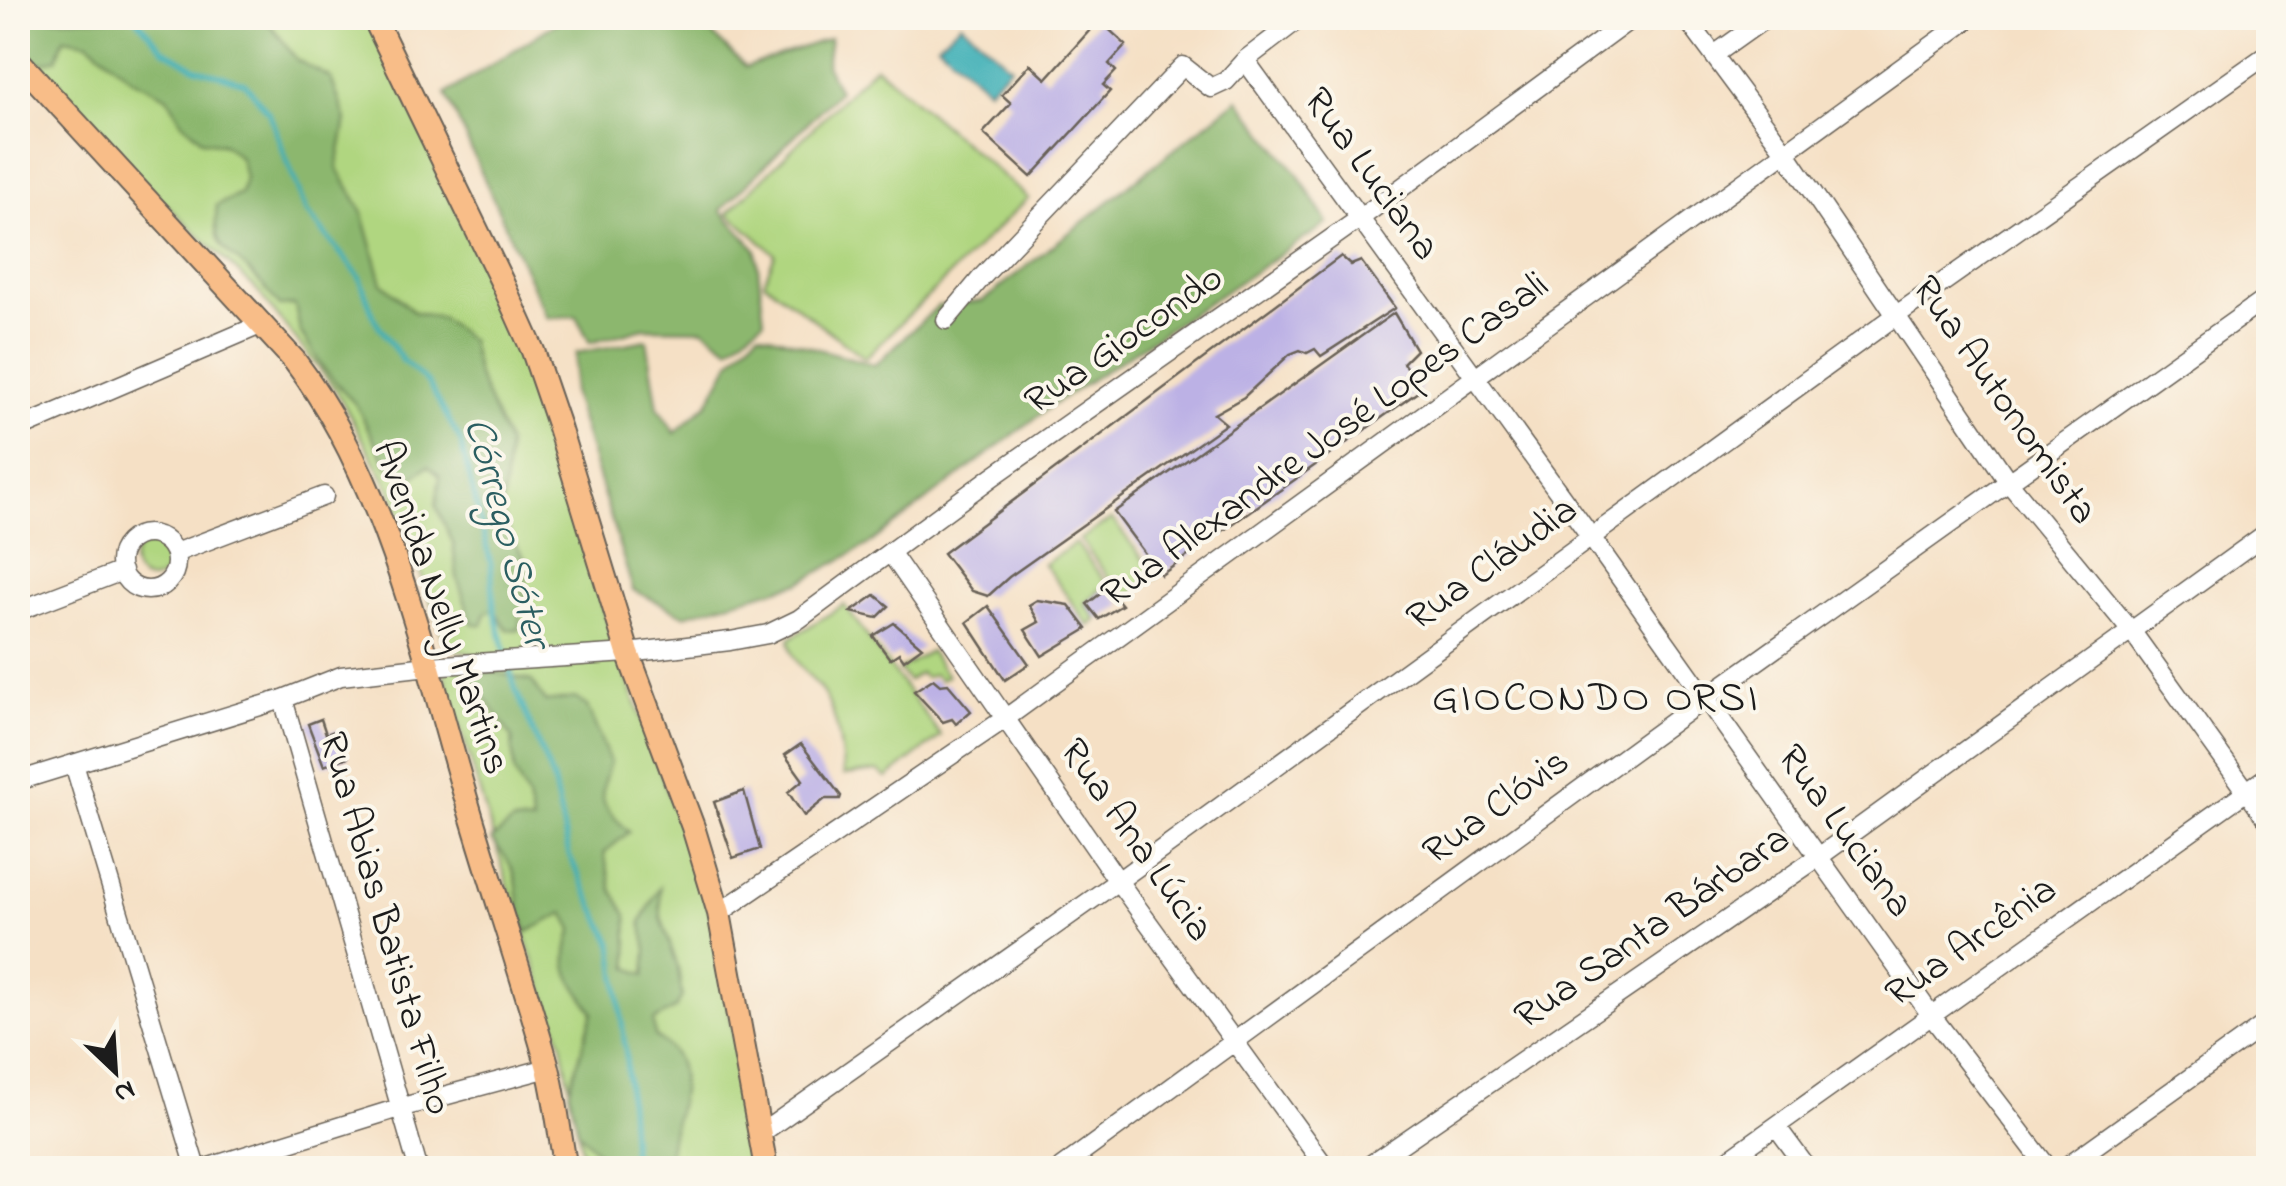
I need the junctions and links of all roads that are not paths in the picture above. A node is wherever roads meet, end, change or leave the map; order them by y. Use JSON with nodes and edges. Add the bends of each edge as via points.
{"nodes":[{"id":1,"x":374,"y":18,"type":"edge"},
{"id":2,"x":1300,"y":18,"type":"edge"},
{"id":3,"x":1632,"y":18,"type":"edge"},
{"id":4,"x":1686,"y":18,"type":"edge"},
{"id":5,"x":1766,"y":18,"type":"edge"},
{"id":6,"x":1970,"y":18,"type":"edge"},
{"id":7,"x":2268,"y":54,"type":"edge"},
{"id":8,"x":1251,"y":55,"type":"junction"},
{"id":9,"x":1714,"y":55,"type":"junction"},
{"id":10,"x":18,"y":60,"type":"edge"},
{"id":11,"x":1784,"y":150,"type":"junction"},
{"id":12,"x":1359,"y":219,"type":"junction"},
{"id":13,"x":2268,"y":297,"type":"edge"},
{"id":14,"x":1898,"y":314,"type":"junction"},
{"id":15,"x":946,"y":320,"type":"dead end"},
{"id":16,"x":260,"y":325,"type":"junction"},
{"id":17,"x":1474,"y":378,"type":"junction"},
{"id":18,"x":18,"y":430,"type":"edge"},
{"id":19,"x":2010,"y":484,"type":"junction"},
{"id":20,"x":324,"y":496,"type":"dead end"},
{"id":21,"x":2268,"y":532,"type":"edge"},
{"id":22,"x":1591,"y":537,"type":"junction"},
{"id":23,"x":890,"y":552,"type":"junction"},
{"id":24,"x":175,"y":553,"type":"junction"},
{"id":25,"x":122,"y":571,"type":"junction"},
{"id":26,"x":18,"y":612,"type":"edge"},
{"id":27,"x":2132,"y":632,"type":"junction"},
{"id":28,"x":628,"y":653,"type":"junction"},
{"id":29,"x":428,"y":666,"type":"junction"},
{"id":30,"x":283,"y":699,"type":"junction"},
{"id":31,"x":1704,"y":700,"type":"junction"},
{"id":32,"x":1006,"y":718,"type":"junction"},
{"id":33,"x":74,"y":764,"type":"junction"},
{"id":34,"x":2268,"y":776,"type":"edge"},
{"id":35,"x":18,"y":781,"type":"edge"},
{"id":36,"x":2247,"y":791,"type":"junction"},
{"id":37,"x":2268,"y":821,"type":"edge"},
{"id":38,"x":1820,"y":856,"type":"junction"},
{"id":39,"x":1118,"y":881,"type":"junction"},
{"id":40,"x":719,"y":913,"type":"junction"},
{"id":41,"x":1931,"y":1014,"type":"junction"},
{"id":42,"x":2268,"y":1022,"type":"edge"},
{"id":43,"x":1235,"y":1043,"type":"junction"},
{"id":44,"x":548,"y":1068,"type":"junction"},
{"id":45,"x":399,"y":1108,"type":"junction"},
{"id":46,"x":1776,"y":1126,"type":"junction"},
{"id":47,"x":760,"y":1134,"type":"junction"},
{"id":48,"x":196,"y":1168,"type":"edge"},
{"id":49,"x":206,"y":1168,"type":"edge"},
{"id":50,"x":418,"y":1168,"type":"edge"},
{"id":51,"x":566,"y":1168,"type":"edge"},
{"id":52,"x":766,"y":1168,"type":"edge"},
{"id":53,"x":1062,"y":1168,"type":"edge"},
{"id":54,"x":1326,"y":1168,"type":"edge"},
{"id":55,"x":1366,"y":1168,"type":"edge"},
{"id":56,"x":1717,"y":1168,"type":"edge"},
{"id":57,"x":1807,"y":1168,"type":"edge"},
{"id":58,"x":2048,"y":1168,"type":"edge"},
{"id":59,"x":2064,"y":1168,"type":"edge"}],
"edges":[{"from":1,"to":28,"type":"main road","via":[[533,351]]},
{"from":2,"to":8,"type":"street"},
{"from":3,"to":12,"type":"street","name":"Rua Giocondo"},
{"from":4,"to":9,"type":"street","name":"Rua Autonomista"},
{"from":5,"to":9,"type":"street"},
{"from":6,"to":11,"type":"street","name":"Rua Alexandre José Lopes Casali"},
{"from":7,"to":14,"type":"street","name":"Rua Cláudia"},
{"from":8,"to":12,"type":"street","name":"Rua Luciana"},
{"from":8,"to":15,"type":"street","via":[[1211,88],[1183,66]]},
{"from":9,"to":11,"type":"street","name":"Rua Autonomista"},
{"from":10,"to":16,"type":"main road","name":"Avenida Nelly Martins"},
{"from":11,"to":14,"type":"street","name":"Rua Autonomista"},
{"from":11,"to":17,"type":"street","name":"Rua Alexandre José Lopes Casali"},
{"from":12,"to":17,"type":"street","name":"Rua Luciana"},
{"from":12,"to":23,"type":"street","name":"Rua Giocondo"},
{"from":13,"to":19,"type":"street","name":"Rua Clóvis"},
{"from":14,"to":19,"type":"street","name":"Rua Autonomista"},
{"from":14,"to":22,"type":"street","name":"Rua Cláudia"},
{"from":16,"to":18,"type":"street"},
{"from":16,"to":29,"type":"main road","name":"Avenida Nelly Martins","via":[[325,400],[376,507]]},
{"from":17,"to":22,"type":"street","name":"Rua Luciana"},
{"from":17,"to":32,"type":"street","name":"Rua Alexandre José Lopes Casali"},
{"from":19,"to":27,"type":"street","name":"Rua Autonomista"},
{"from":19,"to":31,"type":"street","name":"Rua Clóvis"},
{"from":20,"to":24,"type":"street"},
{"from":21,"to":27,"type":"street","name":"Rua Santa Bárbara"},
{"from":22,"to":31,"type":"street","name":"Rua Luciana"},
{"from":22,"to":39,"type":"street","name":"Rua Cláudia"},
{"from":23,"to":28,"type":"street","name":"Rua Giocondo","via":[[768,634]]},
{"from":23,"to":32,"type":"street","name":"Rua Ana Lúcia"},
{"from":24,"to":25,"type":"street","via":[[161,537],[139,536],[123,550]]},
{"from":24,"to":25,"type":"street","via":[[164,586],[139,589]]},
{"from":25,"to":26,"type":"street"},
{"from":27,"to":36,"type":"street","name":"Rua Autonomista"},
{"from":27,"to":38,"type":"street","name":"Rua Santa Bárbara"},
{"from":28,"to":29,"type":"street","name":"Rua Giocondo"},
{"from":28,"to":40,"type":"main road"},
{"from":29,"to":30,"type":"street","name":"Rua Giocondo","via":[[341,676]]},
{"from":29,"to":44,"type":"main road","name":"Avenida Nelly Martins"},
{"from":30,"to":33,"type":"street","name":"Rua Giocondo"},
{"from":30,"to":45,"type":"street","name":"Rua Abias Batista Filho"},
{"from":31,"to":38,"type":"street","name":"Rua Luciana"},
{"from":31,"to":43,"type":"street","name":"Rua Clóvis"},
{"from":32,"to":39,"type":"street","name":"Rua Ana Lúcia"},
{"from":32,"to":40,"type":"street","name":"Rua Alexandre José Lopes Casali"},
{"from":33,"to":35,"type":"street","name":"Rua Giocondo"},
{"from":33,"to":48,"type":"street"},
{"from":34,"to":36,"type":"street","name":"Rua Arcênia"},
{"from":36,"to":37,"type":"street","name":"Rua Autonomista"},
{"from":36,"to":41,"type":"street","name":"Rua Arcênia"},
{"from":38,"to":41,"type":"street","name":"Rua Luciana"},
{"from":38,"to":55,"type":"street","name":"Rua Santa Bárbara"},
{"from":39,"to":43,"type":"street","name":"Rua Ana Lúcia"},
{"from":39,"to":47,"type":"street","name":"Rua Cláudia"},
{"from":40,"to":47,"type":"main road"},
{"from":41,"to":46,"type":"street","name":"Rua Arcênia"},
{"from":41,"to":58,"type":"street","name":"Rua Luciana"},
{"from":42,"to":59,"type":"street"},
{"from":43,"to":53,"type":"street","name":"Rua Clóvis"},
{"from":43,"to":54,"type":"street","name":"Rua Ana Lúcia"},
{"from":44,"to":45,"type":"street"},
{"from":44,"to":51,"type":"main road","name":"Avenida Nelly Martins"},
{"from":45,"to":49,"type":"street"},
{"from":45,"to":50,"type":"street","name":"Rua Abias Batista Filho"},
{"from":46,"to":56,"type":"street","name":"Rua Arcênia"},
{"from":46,"to":57,"type":"street"},
{"from":47,"to":52,"type":"main road"}]}
